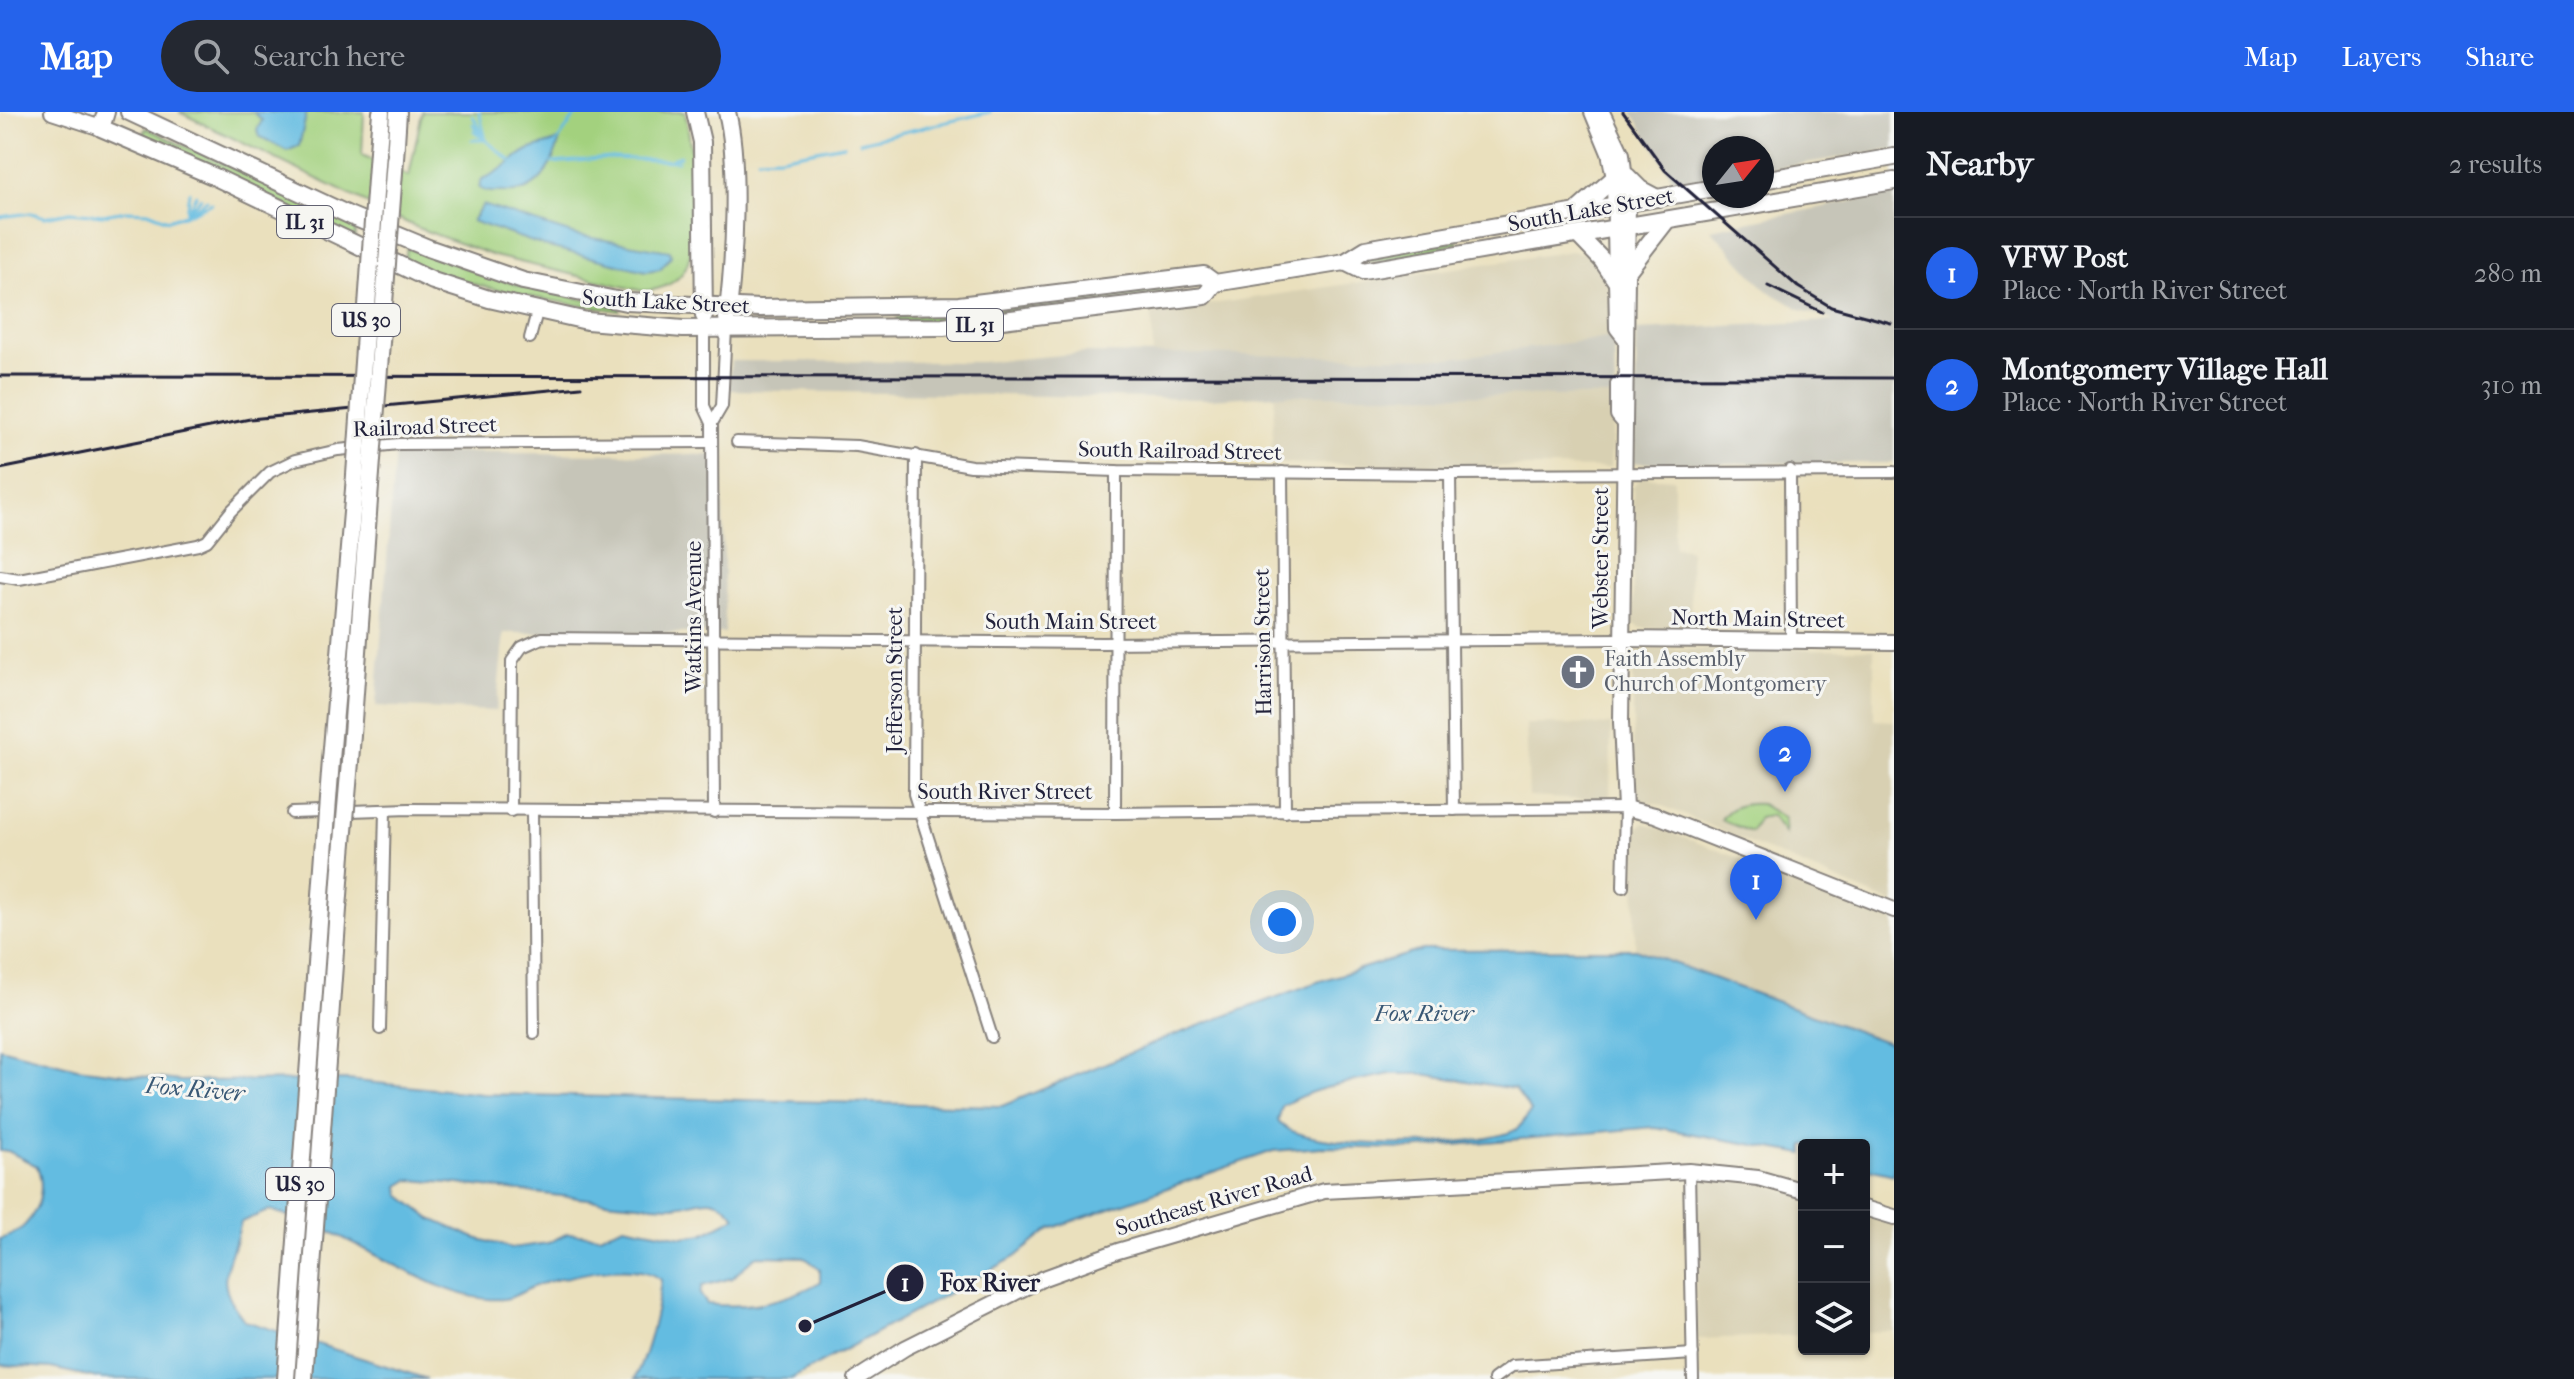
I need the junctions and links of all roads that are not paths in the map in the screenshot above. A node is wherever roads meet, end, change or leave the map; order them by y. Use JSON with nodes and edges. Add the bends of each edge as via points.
{"nodes":[{"id":1,"x":52,"y":112,"type":"edge"},
{"id":2,"x":381,"y":112,"type":"edge"},
{"id":3,"x":409,"y":112,"type":"edge"},
{"id":4,"x":695,"y":112,"type":"edge"},
{"id":5,"x":727,"y":112,"type":"edge"},
{"id":6,"x":1592,"y":112,"type":"edge"},
{"id":7,"x":1602,"y":112,"type":"edge"},
{"id":8,"x":133,"y":113,"type":"edge"},
{"id":9,"x":398,"y":119,"type":"edge"},
{"id":10,"x":104,"y":120,"type":"edge"},
{"id":11,"x":124,"y":138,"type":"junction"},
{"id":12,"x":1894,"y":157,"type":"edge"},
{"id":13,"x":1620,"y":177,"type":"junction"},
{"id":14,"x":1774,"y":178,"type":"edge"},
{"id":15,"x":1894,"y":181,"type":"edge"},
{"id":16,"x":1702,"y":190,"type":"edge"},
{"id":17,"x":1657,"y":198,"type":"junction"},
{"id":18,"x":1622,"y":204,"type":"junction"},
{"id":19,"x":1575,"y":212,"type":"junction"},
{"id":20,"x":1667,"y":220,"type":"junction"},
{"id":21,"x":1622,"y":228,"type":"junction"},
{"id":22,"x":1578,"y":235,"type":"junction"},
{"id":23,"x":1345,"y":262,"type":"junction"},
{"id":24,"x":1629,"y":269,"type":"junction"},
{"id":25,"x":1616,"y":281,"type":"junction"},
{"id":26,"x":1215,"y":283,"type":"junction"},
{"id":27,"x":704,"y":307,"type":"junction"},
{"id":28,"x":729,"y":307,"type":"junction"},
{"id":29,"x":537,"y":312,"type":"junction"},
{"id":30,"x":704,"y":329,"type":"junction"},
{"id":31,"x":726,"y":329,"type":"junction"},
{"id":32,"x":1624,"y":337,"type":"junction"},
{"id":33,"x":530,"y":338,"type":"dead end"},
{"id":34,"x":712,"y":423,"type":"junction"},
{"id":35,"x":712,"y":442,"type":"junction"},
{"id":36,"x":737,"y":442,"type":"dead end"},
{"id":37,"x":916,"y":455,"type":"junction"},
{"id":38,"x":1790,"y":470,"type":"junction"},
{"id":39,"x":1116,"y":471,"type":"junction"},
{"id":40,"x":1282,"y":472,"type":"junction"},
{"id":41,"x":1894,"y":472,"type":"edge"},
{"id":42,"x":1623,"y":473,"type":"junction"},
{"id":43,"x":1450,"y":474,"type":"junction"},
{"id":44,"x":362,"y":487,"type":"junction"},
{"id":45,"x":0,"y":576,"type":"edge"},
{"id":46,"x":1622,"y":639,"type":"junction"},
{"id":47,"x":1791,"y":639,"type":"junction"},
{"id":48,"x":714,"y":642,"type":"junction"},
{"id":49,"x":914,"y":642,"type":"junction"},
{"id":50,"x":1284,"y":642,"type":"junction"},
{"id":51,"x":1452,"y":642,"type":"junction"},
{"id":52,"x":1894,"y":642,"type":"edge"},
{"id":53,"x":1115,"y":643,"type":"junction"},
{"id":54,"x":1625,"y":808,"type":"junction"},
{"id":55,"x":385,"y":810,"type":"junction"},
{"id":56,"x":1454,"y":810,"type":"junction"},
{"id":57,"x":511,"y":811,"type":"junction"},
{"id":58,"x":532,"y":811,"type":"junction"},
{"id":59,"x":714,"y":812,"type":"junction"},
{"id":60,"x":919,"y":812,"type":"junction"},
{"id":61,"x":1285,"y":812,"type":"junction"},
{"id":62,"x":292,"y":813,"type":"dead end"},
{"id":63,"x":1115,"y":813,"type":"junction"},
{"id":64,"x":1623,"y":887,"type":"dead end"},
{"id":65,"x":1894,"y":910,"type":"edge"},
{"id":66,"x":380,"y":1029,"type":"dead end"},
{"id":67,"x":534,"y":1033,"type":"dead end"},
{"id":68,"x":992,"y":1037,"type":"dead end"},
{"id":69,"x":1689,"y":1171,"type":"junction"},
{"id":70,"x":1798,"y":1189,"type":"edge"},
{"id":71,"x":1870,"y":1210,"type":"edge"},
{"id":72,"x":1894,"y":1217,"type":"edge"},
{"id":73,"x":1693,"y":1354,"type":"junction"},
{"id":74,"x":286,"y":1379,"type":"edge"},
{"id":75,"x":304,"y":1379,"type":"edge"},
{"id":76,"x":856,"y":1379,"type":"edge"},
{"id":77,"x":1494,"y":1379,"type":"edge"},
{"id":78,"x":1693,"y":1379,"type":"edge"}],
"edges":[{"from":1,"to":10,"type":"street","name":"South Lake Street","number":"IL 31"},
{"from":2,"to":44,"type":"main road","number":"US 30","bridge":true},
{"from":3,"to":9,"type":"main road"},
{"from":4,"to":27,"type":"main road","via":[[702,142]]},
{"from":5,"to":28,"type":"main road","via":[[733,228]]},
{"from":6,"to":13,"type":"street","name":"Webster Street"},
{"from":7,"to":13,"type":"street","name":"Webster Street","via":[[1616,139]]},
{"from":8,"to":11,"type":"main road"},
{"from":8,"to":27,"type":"main road","name":"South Lake Street","number":"IL 31","via":[[351,216],[483,267],[592,297]]},
{"from":9,"to":44,"type":"main road","number":"US 30","bridge":true},
{"from":10,"to":11,"type":"main road","name":"South Lake Street","number":"IL 31"},
{"from":11,"to":29,"type":"main road","name":"South Lake Street","number":"IL 31","via":[[415,274]]},
{"from":12,"to":14,"type":"main road"},
{"from":13,"to":17,"type":"main road"},
{"from":13,"to":18,"type":"street","name":"Webster Street"},
{"from":13,"to":19,"type":"main road"},
{"from":15,"to":20,"type":"main road","name":"South Lake Street","number":"IL 31"},
{"from":16,"to":17,"type":"main road","name":"South Lake Street","number":"IL 31"},
{"from":17,"to":18,"type":"main road","name":"South Lake Street","number":"IL 31"},
{"from":18,"to":19,"type":"main road","name":"South Lake Street","number":"IL 31"},
{"from":18,"to":21,"type":"street","name":"Webster Street"},
{"from":19,"to":23,"type":"main road","name":"South Lake Street","number":"IL 31","via":[[1366,249]]},
{"from":20,"to":21,"type":"main road","name":"South Lake Street","number":"IL 31"},
{"from":20,"to":24,"type":"main road"},
{"from":21,"to":22,"type":"main road","name":"South Lake Street","number":"IL 31"},
{"from":21,"to":24,"type":"street","name":"Webster Street"},
{"from":21,"to":25,"type":"street","name":"Webster Street"},
{"from":22,"to":23,"type":"main road","name":"South Lake Street","number":"IL 31","via":[[1363,271]]},
{"from":22,"to":25,"type":"main road"},
{"from":23,"to":26,"type":"main road","name":"South Lake Street","number":"IL 31"},
{"from":24,"to":32,"type":"street","name":"Webster Street","via":[[1629,328]]},
{"from":25,"to":32,"type":"street","name":"Webster Street","via":[[1617,328]]},
{"from":26,"to":28,"type":"main road","name":"South Lake Street","number":"IL 31","via":[[1204,275],[959,305]]},
{"from":26,"to":31,"type":"main road","name":"South Lake Street","number":"IL 31","via":[[1205,296],[992,324]]},
{"from":27,"to":28,"type":"main road","name":"South Lake Street","number":"IL 31"},
{"from":27,"to":30,"type":"main road"},
{"from":28,"to":31,"type":"main road"},
{"from":29,"to":30,"type":"main road","name":"South Lake Street","number":"IL 31","via":[[615,325]]},
{"from":29,"to":33,"type":"street"},
{"from":30,"to":31,"type":"main road","name":"South Lake Street","number":"IL 31"},
{"from":30,"to":34,"type":"street","name":"Watkins Avenue","via":[[704,406]]},
{"from":31,"to":34,"type":"street","name":"Watkins Avenue","via":[[722,406]]},
{"from":32,"to":42,"type":"street","name":"Webster Street","via":[[1624,380],[1618,384]]},
{"from":34,"to":35,"type":"street","name":"Watkins Avenue"},
{"from":35,"to":45,"type":"street","name":"Railroad Street","via":[[399,444],[338,450],[270,472],[198,545],[19,579]]},
{"from":35,"to":48,"type":"street","name":"Watkins Avenue"},
{"from":36,"to":37,"type":"street","name":"South Railroad Street","via":[[857,446]]},
{"from":37,"to":39,"type":"street","name":"South Railroad Street","via":[[971,466]]},
{"from":37,"to":49,"type":"street","name":"Jefferson Street"},
{"from":38,"to":41,"type":"street","name":"South Railroad Street"},
{"from":38,"to":42,"type":"street","name":"South Railroad Street"},
{"from":38,"to":47,"type":"street"},
{"from":39,"to":40,"type":"street","name":"South Railroad Street"},
{"from":39,"to":53,"type":"street"},
{"from":40,"to":43,"type":"street","name":"South Railroad Street"},
{"from":40,"to":50,"type":"street","name":"Harrison Street"},
{"from":42,"to":43,"type":"street","name":"South Railroad Street"},
{"from":42,"to":46,"type":"street","name":"Webster Street"},
{"from":43,"to":51,"type":"street"},
{"from":44,"to":74,"type":"main road","number":"US 30","bridge":true,"via":[[331,760]]},
{"from":44,"to":75,"type":"main road","number":"US 30","bridge":true,"via":[[350,762]]},
{"from":46,"to":47,"type":"street","name":"North Main Street"},
{"from":46,"to":51,"type":"street","name":"South Main Street"},
{"from":46,"to":54,"type":"street","name":"Webster Street"},
{"from":47,"to":52,"type":"street","name":"North Main Street"},
{"from":48,"to":49,"type":"street","name":"South Main Street"},
{"from":48,"to":57,"type":"street","name":"South Main Street","via":[[542,638],[522,647],[512,661]]},
{"from":48,"to":59,"type":"street","name":"Watkins Avenue"},
{"from":49,"to":53,"type":"street","name":"South Main Street"},
{"from":49,"to":60,"type":"street","name":"Jefferson Street","via":[[914,794]]},
{"from":50,"to":51,"type":"street","name":"South Main Street"},
{"from":50,"to":53,"type":"street","name":"South Main Street"},
{"from":50,"to":61,"type":"street","name":"Harrison Street"},
{"from":51,"to":56,"type":"street"},
{"from":53,"to":63,"type":"street"},
{"from":54,"to":56,"type":"street","name":"South River Street"},
{"from":54,"to":64,"type":"street","name":"Webster Street"},
{"from":54,"to":65,"type":"street","via":[[1655,815]]},
{"from":55,"to":57,"type":"street","name":"South River Street"},
{"from":55,"to":62,"type":"street","name":"South River Street"},
{"from":55,"to":66,"type":"street"},
{"from":56,"to":61,"type":"street","name":"South River Street"},
{"from":57,"to":58,"type":"street","name":"South River Street"},
{"from":58,"to":59,"type":"street","name":"South River Street"},
{"from":58,"to":67,"type":"street"},
{"from":59,"to":60,"type":"street","name":"South River Street"},
{"from":60,"to":63,"type":"street","name":"South River Street"},
{"from":60,"to":68,"type":"street","name":"Jefferson Street"},
{"from":61,"to":63,"type":"street","name":"South River Street"},
{"from":69,"to":70,"type":"street","name":"Southeast River Road","via":[[1758,1178]]},
{"from":69,"to":73,"type":"street"},
{"from":69,"to":76,"type":"street","name":"Southeast River Road","via":[[1324,1191],[1044,1278],[905,1348]]},
{"from":71,"to":72,"type":"street"},
{"from":73,"to":77,"type":"street","via":[[1512,1366]]},
{"from":73,"to":78,"type":"street"}]}
